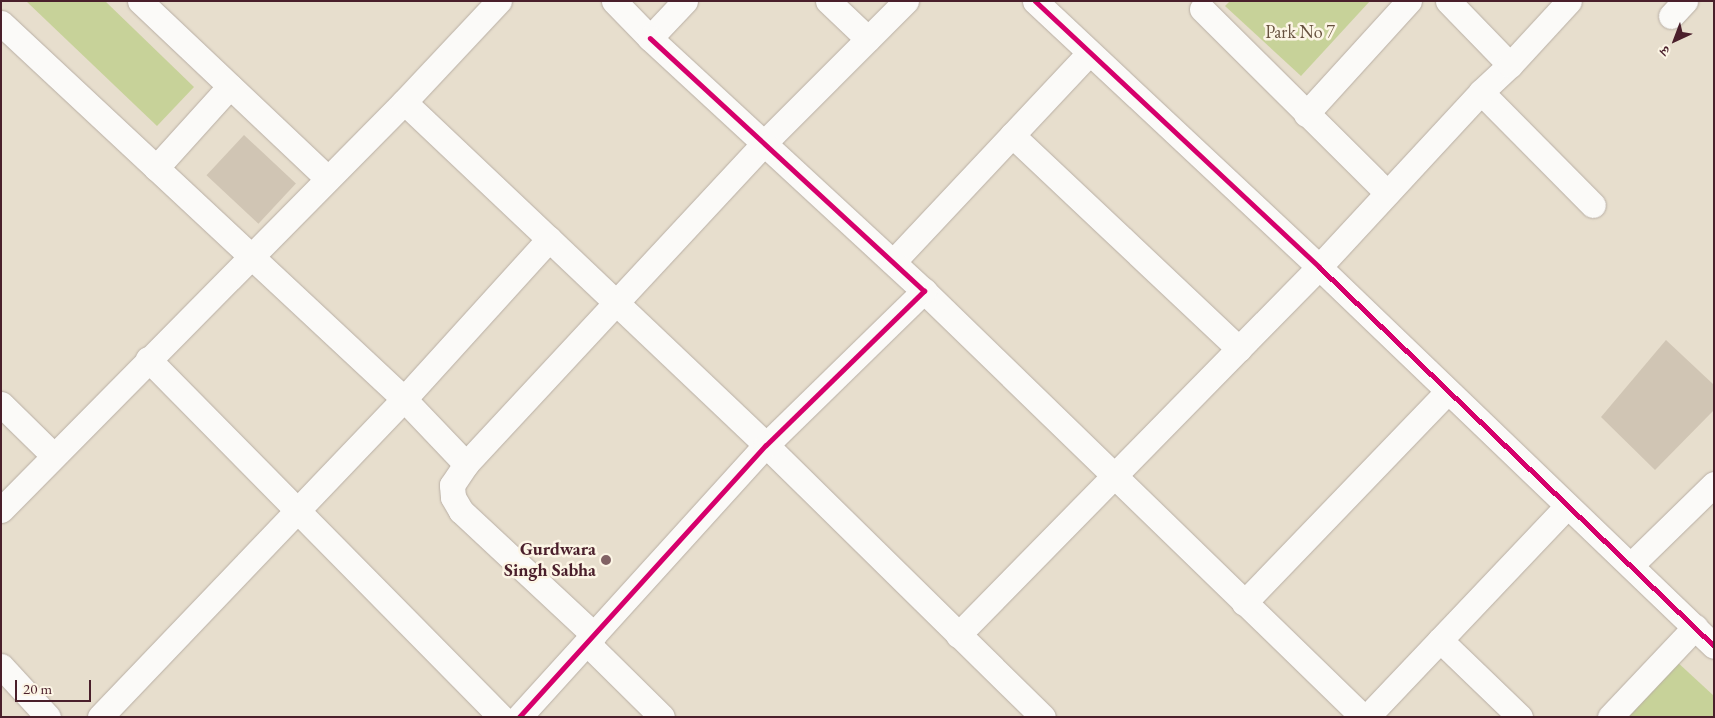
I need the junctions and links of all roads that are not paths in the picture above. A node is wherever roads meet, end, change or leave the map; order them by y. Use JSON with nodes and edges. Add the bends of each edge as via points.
{"nodes":[{"id":1,"x":140,"y":1,"type":"edge"},
{"id":2,"x":499,"y":1,"type":"edge"},
{"id":3,"x":614,"y":1,"type":"edge"},
{"id":4,"x":685,"y":1,"type":"edge"},
{"id":5,"x":828,"y":1,"type":"edge"},
{"id":6,"x":906,"y":1,"type":"edge"},
{"id":7,"x":1035,"y":1,"type":"edge"},
{"id":8,"x":1409,"y":1,"type":"edge"},
{"id":9,"x":1448,"y":1,"type":"edge"},
{"id":10,"x":1569,"y":1,"type":"edge"},
{"id":11,"x":1202,"y":4,"type":"edge"},
{"id":12,"x":1,"y":23,"type":"edge"},
{"id":13,"x":650,"y":38,"type":"junction"},
{"id":14,"x":868,"y":39,"type":"junction"},
{"id":15,"x":1089,"y":53,"type":"junction"},
{"id":16,"x":1510,"y":65,"type":"junction"},
{"id":17,"x":230,"y":86,"type":"junction"},
{"id":18,"x":1480,"y":92,"type":"junction"},
{"id":19,"x":404,"y":102,"type":"junction"},
{"id":20,"x":1306,"y":114,"type":"junction"},
{"id":21,"x":1012,"y":135,"type":"junction"},
{"id":22,"x":764,"y":143,"type":"junction"},
{"id":23,"x":156,"y":168,"type":"junction"},
{"id":24,"x":327,"y":178,"type":"junction"},
{"id":25,"x":1387,"y":193,"type":"junction"},
{"id":26,"x":1593,"y":205,"type":"dead end"},
{"id":27,"x":549,"y":239,"type":"junction"},
{"id":28,"x":250,"y":256,"type":"junction"},
{"id":29,"x":893,"y":262,"type":"junction"},
{"id":30,"x":1319,"y":268,"type":"junction"},
{"id":31,"x":924,"y":291,"type":"junction"},
{"id":32,"x":616,"y":303,"type":"junction"},
{"id":33,"x":1239,"y":349,"type":"junction"},
{"id":34,"x":148,"y":359,"type":"junction"},
{"id":35,"x":1447,"y":392,"type":"junction"},
{"id":36,"x":404,"y":399,"type":"junction"},
{"id":37,"x":1,"y":404,"type":"edge"},
{"id":38,"x":766,"y":445,"type":"junction"},
{"id":39,"x":53,"y":455,"type":"junction"},
{"id":40,"x":466,"y":464,"type":"junction"},
{"id":41,"x":1115,"y":476,"type":"junction"},
{"id":42,"x":1714,"y":484,"type":"edge"},
{"id":43,"x":1566,"y":507,"type":"junction"},
{"id":44,"x":1,"y":510,"type":"edge"},
{"id":45,"x":298,"y":510,"type":"junction"},
{"id":46,"x":1631,"y":565,"type":"junction"},
{"id":47,"x":1244,"y":603,"type":"junction"},
{"id":48,"x":1695,"y":627,"type":"junction"},
{"id":49,"x":958,"y":635,"type":"junction"},
{"id":50,"x":590,"y":639,"type":"junction"},
{"id":51,"x":1440,"y":640,"type":"junction"},
{"id":52,"x":1714,"y":646,"type":"edge"},
{"id":53,"x":1,"y":666,"type":"edge"},
{"id":54,"x":48,"y":717,"type":"edge"},
{"id":55,"x":100,"y":717,"type":"edge"},
{"id":56,"x":501,"y":717,"type":"edge"},
{"id":57,"x":519,"y":717,"type":"edge"},
{"id":58,"x":662,"y":717,"type":"edge"},
{"id":59,"x":1043,"y":717,"type":"edge"},
{"id":60,"x":1363,"y":717,"type":"edge"},
{"id":61,"x":1367,"y":717,"type":"edge"},
{"id":62,"x":1520,"y":717,"type":"edge"},
{"id":63,"x":1610,"y":717,"type":"edge"}],
"edges":[{"from":1,"to":17,"type":"street"},
{"from":2,"to":19,"type":"street"},
{"from":3,"to":13,"type":"street"},
{"from":4,"to":13,"type":"street"},
{"from":5,"to":14,"type":"street"},
{"from":6,"to":14,"type":"street"},
{"from":7,"to":15,"type":"street"},
{"from":8,"to":20,"type":"street"},
{"from":9,"to":16,"type":"street"},
{"from":10,"to":16,"type":"street"},
{"from":11,"to":20,"type":"street"},
{"from":12,"to":23,"type":"street"},
{"from":13,"to":22,"type":"street"},
{"from":14,"to":22,"type":"street"},
{"from":15,"to":21,"type":"street"},
{"from":15,"to":30,"type":"street"},
{"from":16,"to":18,"type":"street"},
{"from":17,"to":23,"type":"street"},
{"from":17,"to":24,"type":"street"},
{"from":18,"to":25,"type":"street"},
{"from":18,"to":26,"type":"street"},
{"from":19,"to":24,"type":"street"},
{"from":19,"to":27,"type":"street"},
{"from":20,"to":25,"type":"street"},
{"from":21,"to":29,"type":"street"},
{"from":21,"to":33,"type":"street"},
{"from":22,"to":29,"type":"street"},
{"from":22,"to":32,"type":"street"},
{"from":23,"to":28,"type":"street"},
{"from":24,"to":28,"type":"street"},
{"from":25,"to":30,"type":"street"},
{"from":27,"to":32,"type":"street"},
{"from":27,"to":36,"type":"street"},
{"from":28,"to":34,"type":"street"},
{"from":28,"to":36,"type":"street"},
{"from":29,"to":31,"type":"street"},
{"from":30,"to":33,"type":"street"},
{"from":30,"to":35,"type":"street"},
{"from":31,"to":38,"type":"street"},
{"from":31,"to":41,"type":"street"},
{"from":32,"to":38,"type":"street"},
{"from":32,"to":40,"type":"street"},
{"from":33,"to":41,"type":"street"},
{"from":34,"to":39,"type":"street"},
{"from":34,"to":45,"type":"street"},
{"from":35,"to":43,"type":"street"},
{"from":35,"to":47,"type":"street"},
{"from":36,"to":40,"type":"street"},
{"from":36,"to":45,"type":"street"},
{"from":37,"to":39,"type":"street"},
{"from":38,"to":49,"type":"street"},
{"from":38,"to":50,"type":"street"},
{"from":39,"to":44,"type":"street"},
{"from":40,"to":50,"type":"street","via":[[452,485],[453,497],[461,511]]},
{"from":41,"to":47,"type":"street"},
{"from":41,"to":49,"type":"street"},
{"from":42,"to":46,"type":"street"},
{"from":43,"to":46,"type":"street"},
{"from":43,"to":51,"type":"street"},
{"from":45,"to":55,"type":"street"},
{"from":45,"to":56,"type":"street"},
{"from":46,"to":48,"type":"street"},
{"from":47,"to":60,"type":"street"},
{"from":48,"to":52,"type":"street"},
{"from":48,"to":63,"type":"street"},
{"from":49,"to":59,"type":"street"},
{"from":50,"to":57,"type":"street"},
{"from":50,"to":58,"type":"street"},
{"from":51,"to":61,"type":"street"},
{"from":51,"to":62,"type":"street"},
{"from":53,"to":54,"type":"street"}]}
